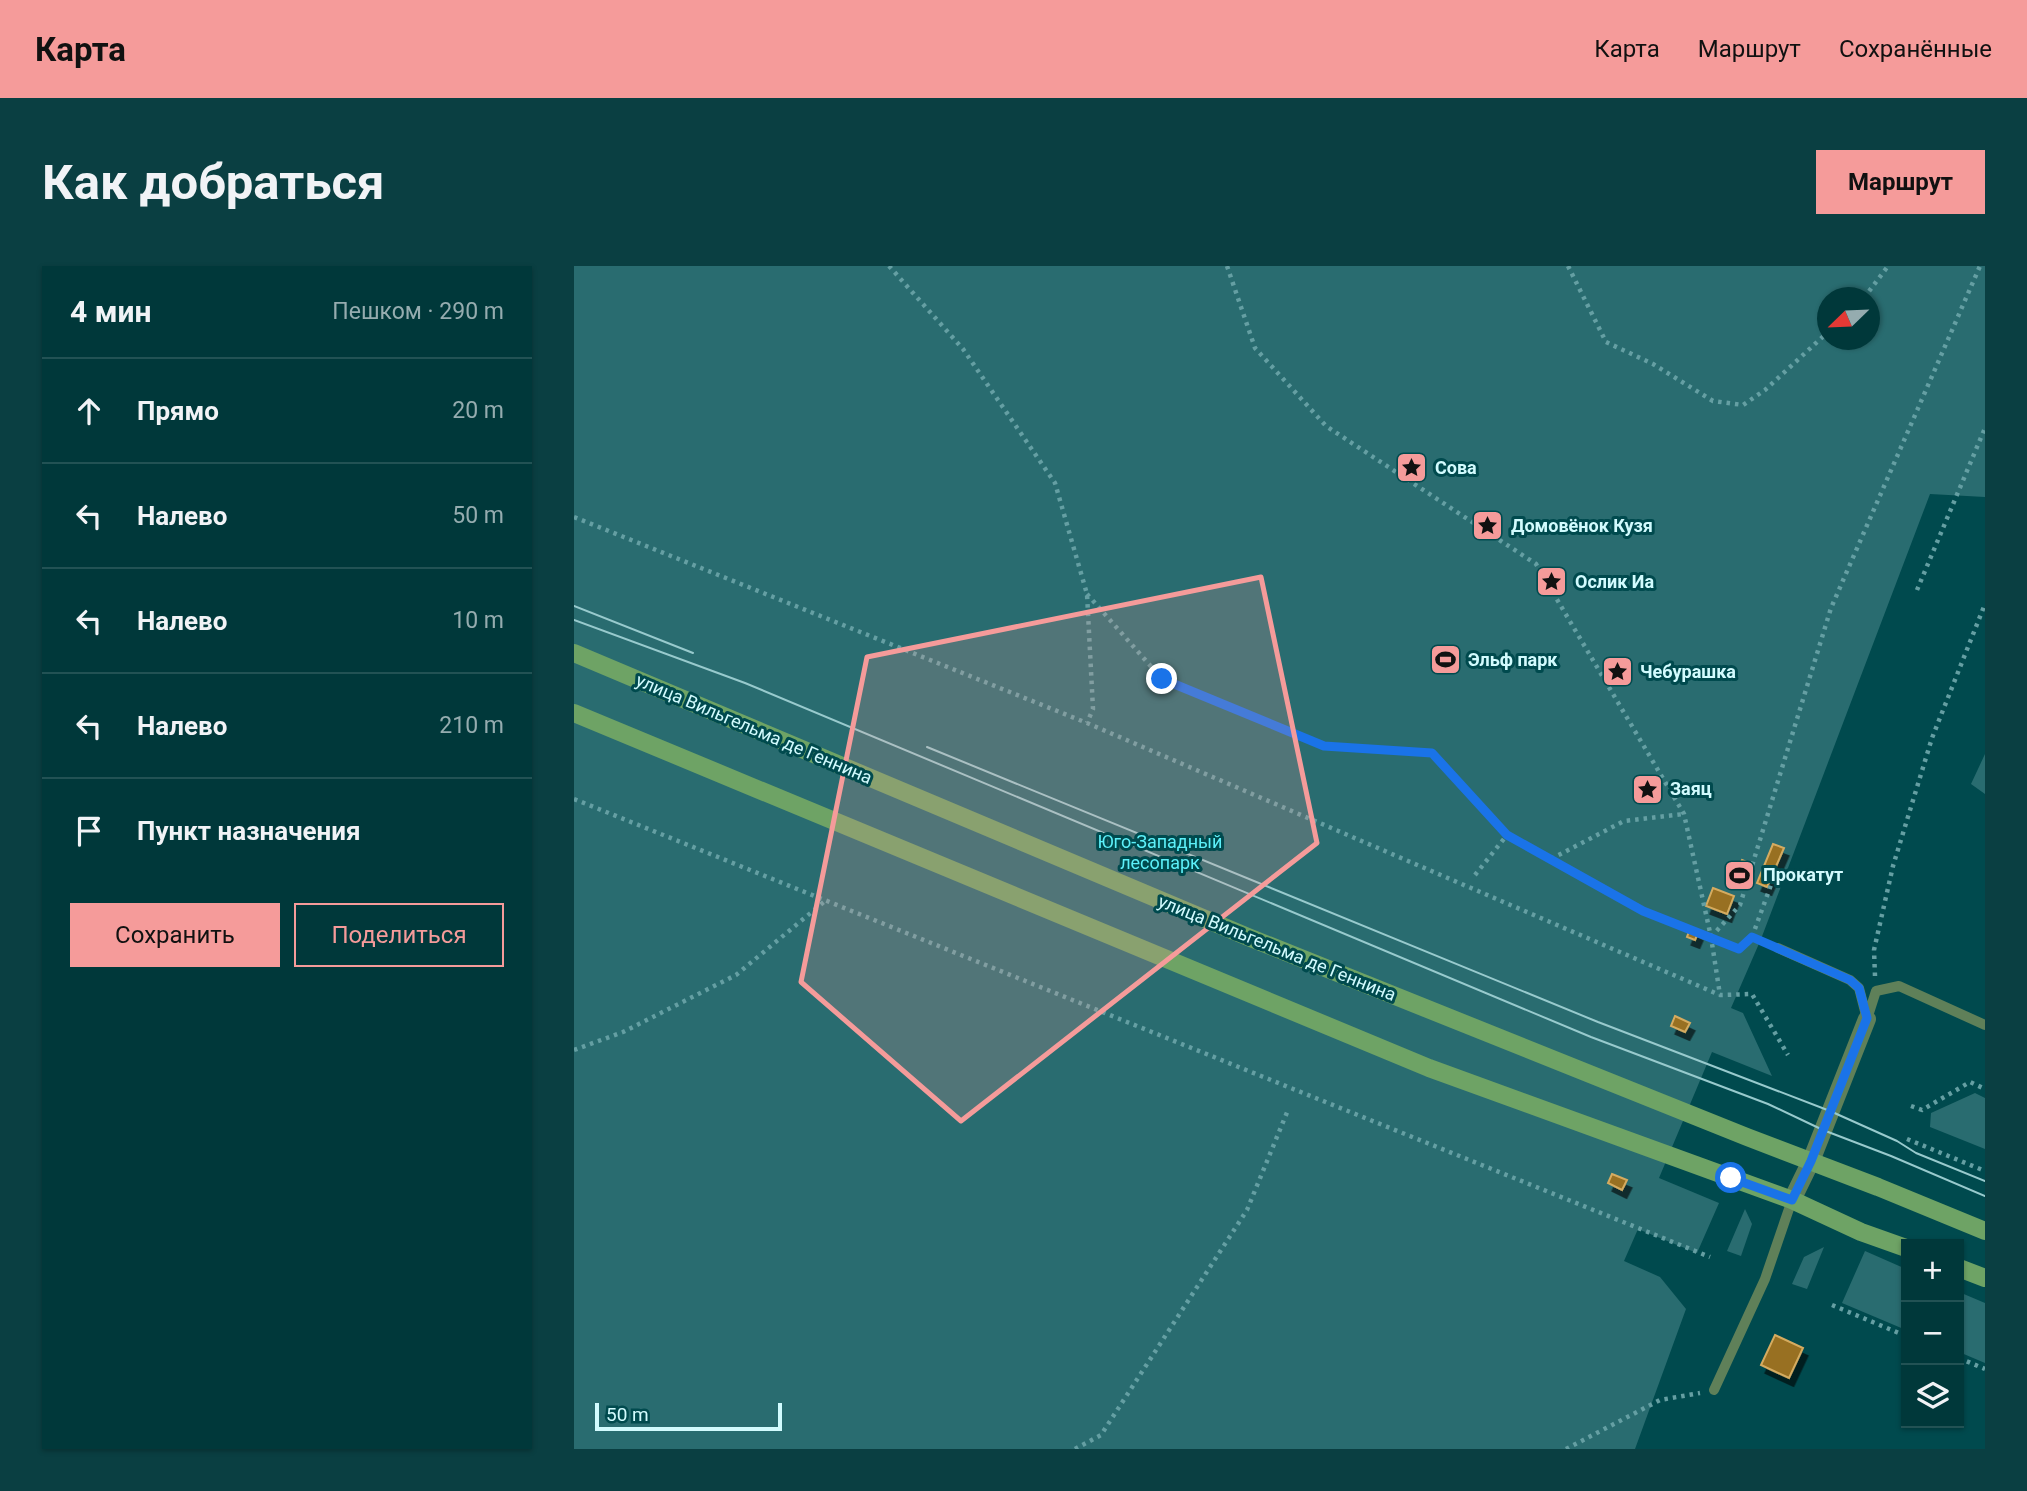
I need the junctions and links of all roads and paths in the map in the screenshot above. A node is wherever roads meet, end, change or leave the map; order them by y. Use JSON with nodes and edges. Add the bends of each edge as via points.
{"nodes":[{"id":1,"x":889,"y":266,"type":"edge"},
{"id":2,"x":1227,"y":266,"type":"edge"},
{"id":3,"x":1568,"y":266,"type":"edge"},
{"id":4,"x":1888,"y":266,"type":"edge"},
{"id":5,"x":1980,"y":266,"type":"edge"},
{"id":6,"x":1872,"y":287,"type":"edge"},
{"id":7,"x":1817,"y":343,"type":"edge"},
{"id":8,"x":1985,"y":428,"type":"edge"},
{"id":9,"x":574,"y":517,"type":"edge"},
{"id":10,"x":1917,"y":590,"type":"dead end"},
{"id":11,"x":1087,"y":594,"type":"junction"},
{"id":12,"x":1985,"y":604,"type":"edge"},
{"id":13,"x":574,"y":653,"type":"edge"},
{"id":14,"x":574,"y":713,"type":"edge"},
{"id":15,"x":1087,"y":723,"type":"junction"},
{"id":16,"x":574,"y":799,"type":"edge"},
{"id":17,"x":1684,"y":814,"type":"junction"},
{"id":18,"x":1507,"y":835,"type":"junction"},
{"id":19,"x":1550,"y":859,"type":"junction"},
{"id":20,"x":1775,"y":874,"type":"dead end"},
{"id":21,"x":1475,"y":875,"type":"dead end"},
{"id":22,"x":825,"y":901,"type":"junction"},
{"id":23,"x":1711,"y":937,"type":"junction"},
{"id":24,"x":1752,"y":937,"type":"junction"},
{"id":25,"x":1778,"y":948,"type":"joint"},
{"id":26,"x":1876,"y":991,"type":"junction"},
{"id":27,"x":1720,"y":995,"type":"junction"},
{"id":28,"x":1867,"y":1018,"type":"junction"},
{"id":29,"x":1985,"y":1025,"type":"edge"},
{"id":30,"x":574,"y":1049,"type":"edge"},
{"id":31,"x":1788,"y":1055,"type":"dead end"},
{"id":32,"x":1985,"y":1089,"type":"edge"},
{"id":33,"x":1911,"y":1106,"type":"dead end"},
{"id":34,"x":1288,"y":1110,"type":"dead end"},
{"id":35,"x":1907,"y":1139,"type":"dead end"},
{"id":36,"x":1811,"y":1161,"type":"junction"},
{"id":37,"x":1985,"y":1171,"type":"edge"},
{"id":38,"x":1792,"y":1200,"type":"junction"},
{"id":39,"x":1985,"y":1231,"type":"edge"},
{"id":40,"x":1901,"y":1246,"type":"edge"},
{"id":41,"x":1710,"y":1257,"type":"dead end"},
{"id":42,"x":1964,"y":1270,"type":"edge"},
{"id":43,"x":1985,"y":1278,"type":"edge"},
{"id":44,"x":1832,"y":1305,"type":"dead end"},
{"id":45,"x":1901,"y":1334,"type":"edge"},
{"id":46,"x":1964,"y":1360,"type":"edge"},
{"id":47,"x":1985,"y":1369,"type":"edge"},
{"id":48,"x":1714,"y":1390,"type":"joint"},
{"id":49,"x":1075,"y":1449,"type":"edge"},
{"id":50,"x":1566,"y":1449,"type":"edge"}],
"edges":[{"from":1,"to":11,"type":"path","via":[[963,349],[1055,483]]},
{"from":2,"to":17,"type":"path","via":[[1255,348],[1326,426],[1536,564]]},
{"from":3,"to":7,"type":"path","via":[[1606,342],[1713,401],[1743,405]]},
{"from":4,"to":6,"type":"path"},
{"from":5,"to":23,"type":"path","via":[[1831,608],[1740,905]]},
{"from":8,"to":10,"type":"path"},
{"from":9,"to":15,"type":"path"},
{"from":11,"to":15,"type":"path","via":[[1093,709]]},
{"from":11,"to":18,"type":"path","via":[[1162,679],[1324,746],[1432,753]]},
{"from":12,"to":26,"type":"path","via":[[1932,738],[1893,866],[1874,950]]},
{"from":13,"to":36,"type":"main road","name":"улица Вильгельма де Геннина","via":[[1261,943]]},
{"from":14,"to":38,"type":"main road","via":[[1429,1068]]},
{"from":15,"to":27,"type":"path"},
{"from":16,"to":22,"type":"path"},
{"from":17,"to":19,"type":"path","via":[[1624,821]]},
{"from":17,"to":23,"type":"path"},
{"from":18,"to":19,"type":"path"},
{"from":18,"to":21,"type":"path"},
{"from":19,"to":23,"type":"path","via":[[1643,911]]},
{"from":20,"to":24,"type":"path"},
{"from":22,"to":30,"type":"path","via":[[736,975],[623,1032]]},
{"from":22,"to":41,"type":"path"},
{"from":23,"to":24,"type":"path","via":[[1739,949]]},
{"from":23,"to":27,"type":"path"},
{"from":24,"to":25,"type":"path"},
{"from":25,"to":28,"type":"lane","via":[[1850,980],[1859,988]]},
{"from":26,"to":28,"type":"lane"},
{"from":26,"to":29,"type":"lane","via":[[1899,986]]},
{"from":27,"to":31,"type":"path","via":[[1752,994]]},
{"from":28,"to":36,"type":"street"},
{"from":32,"to":33,"type":"path","via":[[1970,1082],[1922,1110]]},
{"from":34,"to":49,"type":"path","via":[[1247,1210],[1101,1435]]},
{"from":35,"to":37,"type":"path"},
{"from":36,"to":38,"type":"street"},
{"from":36,"to":39,"type":"main road","name":"улица Вильгельма де Геннина"},
{"from":38,"to":40,"type":"main road"},
{"from":38,"to":48,"type":"lane","via":[[1765,1279]]},
{"from":42,"to":43,"type":"main road"},
{"from":44,"to":45,"type":"path"},
{"from":46,"to":47,"type":"path"},
{"from":48,"to":50,"type":"path","via":[[1660,1401]]}]}
